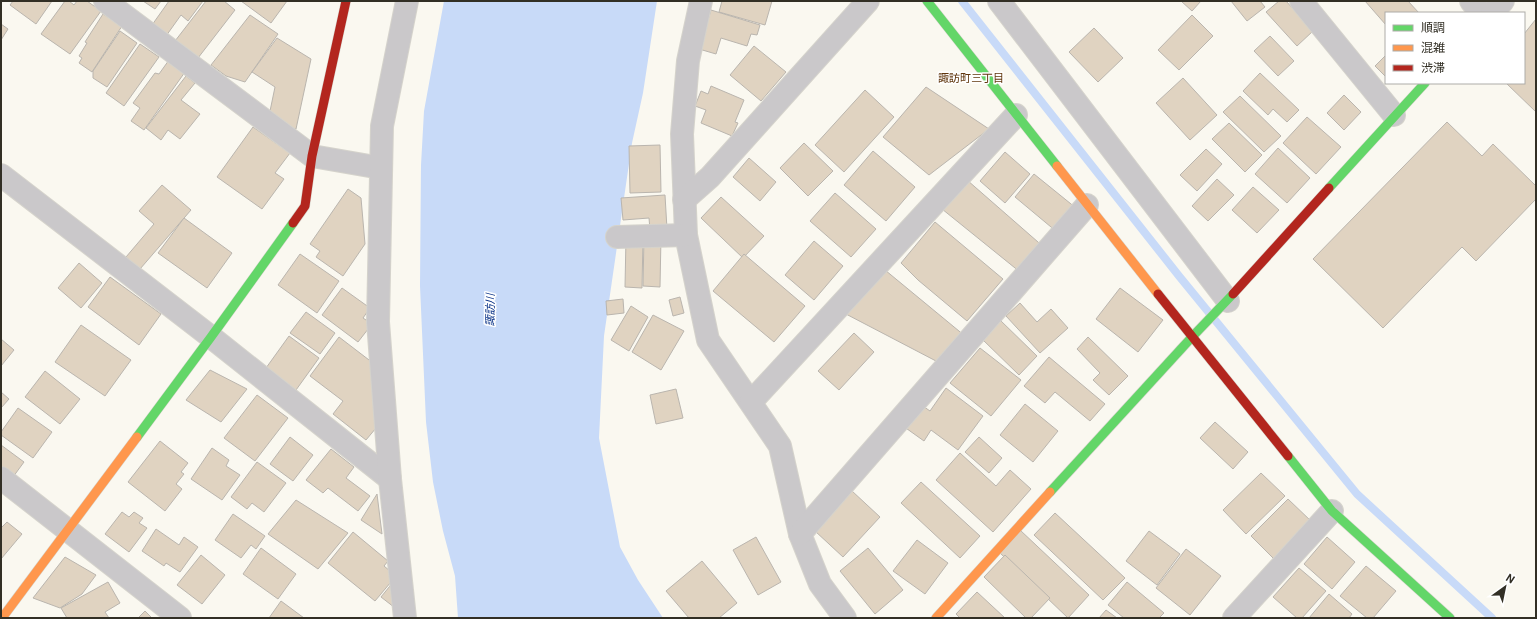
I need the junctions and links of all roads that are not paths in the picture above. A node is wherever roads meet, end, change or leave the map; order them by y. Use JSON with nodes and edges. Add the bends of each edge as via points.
{"nodes":[{"id":1,"x":105,"y":1,"type":"edge"},
{"id":2,"x":346,"y":1,"type":"edge"},
{"id":3,"x":407,"y":1,"type":"edge"},
{"id":4,"x":701,"y":1,"type":"edge"},
{"id":5,"x":868,"y":1,"type":"edge"},
{"id":6,"x":927,"y":1,"type":"edge"},
{"id":7,"x":998,"y":1,"type":"edge"},
{"id":8,"x":1302,"y":1,"type":"edge"},
{"id":9,"x":1471,"y":1,"type":"edge"},
{"id":10,"x":1503,"y":1,"type":"edge"},
{"id":11,"x":1480,"y":12,"type":"edge"},
{"id":12,"x":1493,"y":12,"type":"edge"},
{"id":13,"x":1424,"y":84,"type":"edge"},
{"id":14,"x":1016,"y":115,"type":"junction"},
{"id":15,"x":1394,"y":115,"type":"junction"},
{"id":16,"x":312,"y":156,"type":"junction"},
{"id":17,"x":381,"y":168,"type":"junction"},
{"id":18,"x":1,"y":174,"type":"edge"},
{"id":19,"x":684,"y":200,"type":"junction"},
{"id":20,"x":1087,"y":205,"type":"junction"},
{"id":21,"x":686,"y":235,"type":"junction"},
{"id":22,"x":617,"y":237,"type":"dead end"},
{"id":23,"x":1228,"y":301,"type":"junction"},
{"id":24,"x":212,"y":337,"type":"junction"},
{"id":25,"x":1192,"y":337,"type":"junction"},
{"id":26,"x":751,"y":402,"type":"junction"},
{"id":27,"x":1,"y":478,"type":"edge"},
{"id":28,"x":390,"y":479,"type":"junction"},
{"id":29,"x":1332,"y":511,"type":"junction"},
{"id":30,"x":67,"y":530,"type":"junction"},
{"id":31,"x":800,"y":534,"type":"junction"},
{"id":32,"x":2,"y":618,"type":"edge"},
{"id":33,"x":180,"y":618,"type":"edge"},
{"id":34,"x":405,"y":618,"type":"edge"},
{"id":35,"x":845,"y":618,"type":"edge"},
{"id":36,"x":936,"y":618,"type":"edge"},
{"id":37,"x":1234,"y":618,"type":"edge"},
{"id":38,"x":1450,"y":618,"type":"edge"}],
"edges":[{"from":1,"to":16,"type":"street"},
{"from":2,"to":16,"type":"street"},
{"from":3,"to":17,"type":"street","via":[[382,126]]},
{"from":4,"to":19,"type":"street","via":[[688,62],[682,134]]},
{"from":5,"to":19,"type":"street","via":[[710,177]]},
{"from":6,"to":14,"type":"street"},
{"from":7,"to":23,"type":"street"},
{"from":8,"to":15,"type":"street"},
{"from":9,"to":11,"type":"street"},
{"from":10,"to":12,"type":"street"},
{"from":13,"to":15,"type":"street"},
{"from":14,"to":20,"type":"street"},
{"from":14,"to":26,"type":"street"},
{"from":15,"to":23,"type":"street"},
{"from":16,"to":17,"type":"street"},
{"from":16,"to":24,"type":"street","via":[[304,206]]},
{"from":17,"to":28,"type":"street","via":[[378,322]]},
{"from":18,"to":24,"type":"street"},
{"from":19,"to":21,"type":"street"},
{"from":20,"to":25,"type":"street"},
{"from":20,"to":31,"type":"street"},
{"from":21,"to":22,"type":"street"},
{"from":21,"to":26,"type":"street","via":[[708,340]]},
{"from":23,"to":25,"type":"street"},
{"from":24,"to":28,"type":"street"},
{"from":24,"to":30,"type":"street"},
{"from":25,"to":29,"type":"street"},
{"from":25,"to":36,"type":"street"},
{"from":26,"to":31,"type":"street","via":[[780,446]]},
{"from":27,"to":30,"type":"street"},
{"from":28,"to":34,"type":"street"},
{"from":29,"to":37,"type":"street"},
{"from":29,"to":38,"type":"street"},
{"from":30,"to":32,"type":"street"},
{"from":30,"to":33,"type":"street"},
{"from":31,"to":35,"type":"street","via":[[820,584]]}]}
